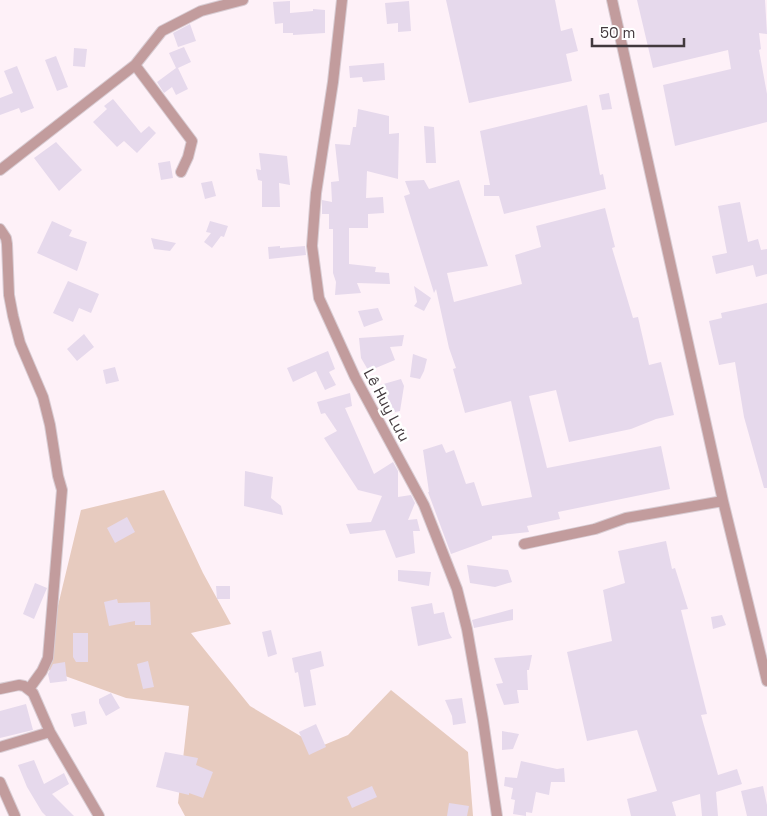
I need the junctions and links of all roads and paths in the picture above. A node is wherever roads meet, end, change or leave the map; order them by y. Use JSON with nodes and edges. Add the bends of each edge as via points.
{"nodes":[{"id":1,"x":199,"y":0,"type":"edge"},
{"id":2,"x":244,"y":0,"type":"edge"},
{"id":3,"x":342,"y":0,"type":"edge"},
{"id":4,"x":612,"y":0,"type":"edge"},
{"id":5,"x":201,"y":11,"type":"junction"},
{"id":6,"x":135,"y":65,"type":"junction"},
{"id":7,"x":0,"y":170,"type":"edge"},
{"id":8,"x":181,"y":172,"type":"dead end"},
{"id":9,"x":0,"y":229,"type":"edge"},
{"id":10,"x":723,"y":501,"type":"junction"},
{"id":11,"x":524,"y":544,"type":"dead end"},
{"id":12,"x":767,"y":681,"type":"edge"},
{"id":13,"x":0,"y":689,"type":"edge"},
{"id":14,"x":29,"y":689,"type":"junction"},
{"id":15,"x":50,"y":732,"type":"junction"},
{"id":16,"x":0,"y":747,"type":"edge"},
{"id":17,"x":0,"y":782,"type":"edge"},
{"id":18,"x":15,"y":816,"type":"edge"},
{"id":19,"x":99,"y":816,"type":"edge"},
{"id":20,"x":497,"y":816,"type":"edge"}],
"edges":[{"from":1,"to":5,"type":"street"},
{"from":2,"to":5,"type":"street"},
{"from":3,"to":20,"type":"street","name":"Lê Huy Lưu","via":[[316,193],[312,246],[319,298],[355,378],[424,505],[456,589],[477,684]]},
{"from":4,"to":10,"type":"street"},
{"from":5,"to":6,"type":"street","via":[[162,30]]},
{"from":6,"to":7,"type":"street"},
{"from":6,"to":8,"type":"street","via":[[192,141]]},
{"from":9,"to":14,"type":"street","via":[[8,244],[9,295],[13,316],[20,344],[43,397],[62,490],[48,658]]},
{"from":10,"to":11,"type":"street","via":[[626,518],[595,529]]},
{"from":10,"to":12,"type":"street"},
{"from":13,"to":14,"type":"street","via":[[19,685]]},
{"from":14,"to":15,"type":"street"},
{"from":15,"to":16,"type":"street"},
{"from":15,"to":19,"type":"street"},
{"from":17,"to":18,"type":"street"}]}
